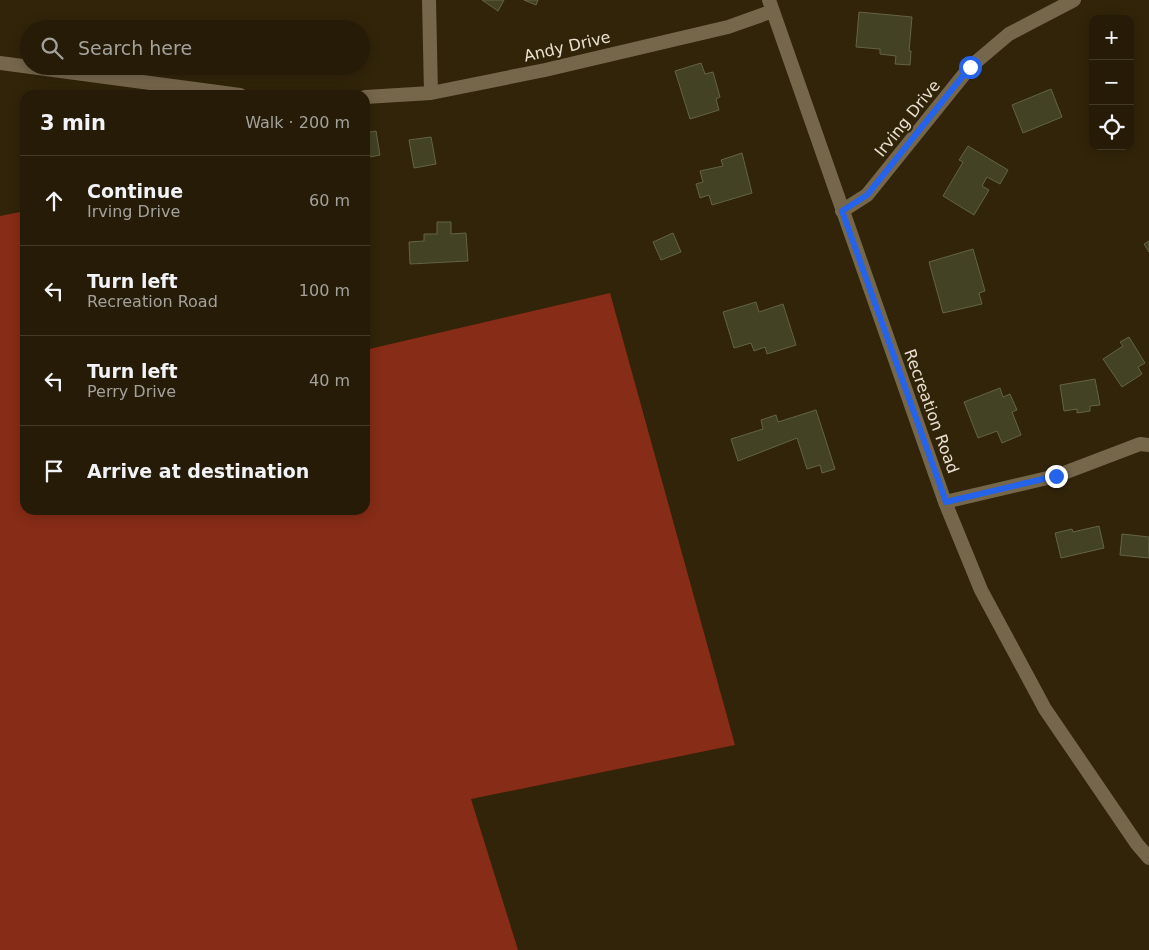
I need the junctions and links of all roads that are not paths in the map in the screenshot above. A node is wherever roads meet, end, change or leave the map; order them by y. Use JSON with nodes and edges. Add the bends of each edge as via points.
{"nodes":[{"id":1,"x":428,"y":0,"type":"edge"},
{"id":2,"x":1074,"y":0,"type":"edge"},
{"id":3,"x":771,"y":6,"type":"edge"},
{"id":4,"x":0,"y":63,"type":"edge"},
{"id":5,"x":20,"y":66,"type":"edge"},
{"id":6,"x":90,"y":75,"type":"edge"},
{"id":7,"x":202,"y":90,"type":"edge"},
{"id":8,"x":431,"y":92,"type":"junction"},
{"id":9,"x":370,"y":97,"type":"edge"},
{"id":10,"x":842,"y":211,"type":"junction"},
{"id":11,"x":1146,"y":441,"type":"edge"},
{"id":12,"x":946,"y":502,"type":"junction"},
{"id":13,"x":1149,"y":858,"type":"edge"}],
"edges":[{"from":1,"to":8,"type":"street"},
{"from":2,"to":10,"type":"street","name":"Irving Drive","via":[[1009,34],[970,67],[867,195]]},
{"from":3,"to":8,"type":"street","name":"Andy Drive","via":[[728,27],[544,70]]},
{"from":3,"to":10,"type":"street","name":"Recreation Road"},
{"from":4,"to":5,"type":"street"},
{"from":6,"to":7,"type":"street"},
{"from":8,"to":9,"type":"street","name":"Andy Drive"},
{"from":10,"to":12,"type":"street","name":"Recreation Road"},
{"from":11,"to":12,"type":"street","via":[[1056,476]]},
{"from":12,"to":13,"type":"street","name":"Recreation Road","via":[[981,590],[1045,709]]}]}
